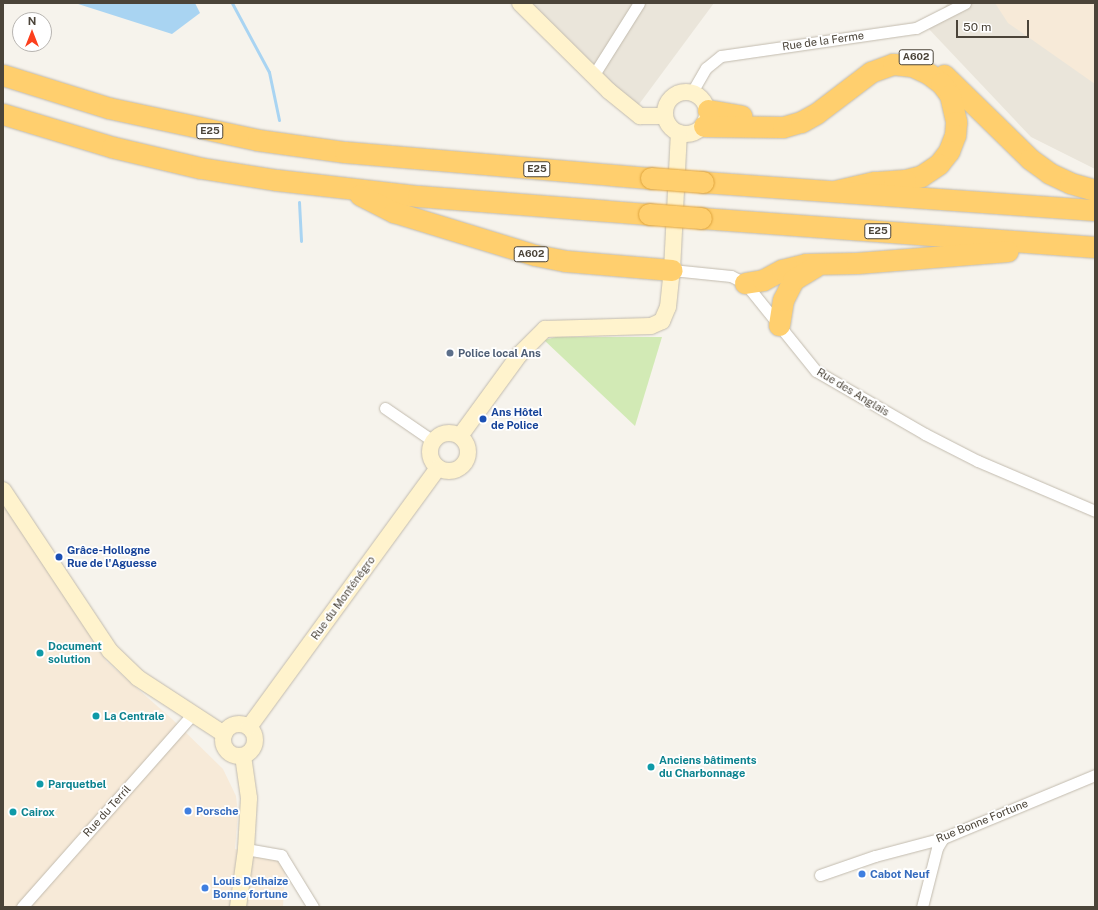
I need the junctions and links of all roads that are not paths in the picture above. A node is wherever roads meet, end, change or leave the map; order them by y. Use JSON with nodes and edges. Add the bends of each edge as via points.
{"nodes":[{"id":1,"x":520,"y":3,"type":"edge"},
{"id":2,"x":639,"y":3,"type":"edge"},
{"id":3,"x":965,"y":3,"type":"edge"},
{"id":4,"x":3,"y":75,"type":"edge"},
{"id":5,"x":594,"y":76,"type":"junction"},
{"id":6,"x":692,"y":92,"type":"junction"},
{"id":7,"x":3,"y":114,"type":"edge"},
{"id":8,"x":665,"y":116,"type":"junction"},
{"id":9,"x":706,"y":118,"type":"junction"},
{"id":10,"x":679,"y":133,"type":"junction"},
{"id":11,"x":350,"y":190,"type":"junction"},
{"id":12,"x":1095,"y":190,"type":"edge"},
{"id":13,"x":836,"y":191,"type":"junction"},
{"id":14,"x":1095,"y":210,"type":"edge"},
{"id":15,"x":1056,"y":244,"type":"junction"},
{"id":16,"x":1095,"y":247,"type":"edge"},
{"id":17,"x":823,"y":264,"type":"junction"},
{"id":18,"x":672,"y":270,"type":"junction"},
{"id":19,"x":744,"y":283,"type":"junction"},
{"id":20,"x":779,"y":325,"type":"junction"},
{"id":21,"x":385,"y":408,"type":"dead end"},
{"id":22,"x":460,"y":436,"type":"junction"},
{"id":23,"x":434,"y":441,"type":"junction"},
{"id":24,"x":438,"y":468,"type":"junction"},
{"id":25,"x":3,"y":490,"type":"edge"},
{"id":26,"x":1095,"y":511,"type":"edge"},
{"id":27,"x":192,"y":714,"type":"junction"},
{"id":28,"x":249,"y":727,"type":"junction"},
{"id":29,"x":224,"y":734,"type":"junction"},
{"id":30,"x":242,"y":756,"type":"junction"},
{"id":31,"x":1095,"y":775,"type":"edge"},
{"id":32,"x":944,"y":838,"type":"junction"},
{"id":33,"x":246,"y":848,"type":"junction"},
{"id":34,"x":820,"y":875,"type":"dead end"},
{"id":35,"x":22,"y":907,"type":"edge"},
{"id":36,"x":238,"y":907,"type":"edge"},
{"id":37,"x":313,"y":907,"type":"edge"},
{"id":38,"x":922,"y":907,"type":"edge"}],
"edges":[{"from":1,"to":5,"type":"street"},
{"from":2,"to":5,"type":"street"},
{"from":3,"to":6,"type":"street","name":"Rue de la Ferme","via":[[916,28],[721,56],[706,68]]},
{"from":4,"to":13,"type":"highway","number":"E25","bridge":true,"via":[[109,108],[258,140],[345,152]]},
{"from":5,"to":8,"type":"street","via":[[640,116]]},
{"from":6,"to":8,"type":"street","via":[[678,93],[671,98]]},
{"from":6,"to":9,"type":"street","via":[[701,97]]},
{"from":7,"to":11,"type":"highway","number":"E25","via":[[112,148],[201,168]]},
{"from":8,"to":10,"type":"street","via":[[672,129]]},
{"from":9,"to":10,"type":"street","via":[[694,133]]},
{"from":9,"to":12,"type":"highway","number":"A602","via":[[776,114],[813,100],[879,56],[908,55],[923,60],[958,86],[1030,159],[1049,173],[1070,183]]},
{"from":9,"to":13,"type":"highway","number":"A602","via":[[783,126],[801,122],[817,114],[871,72],[893,64],[912,66],[941,83],[950,96],[956,122],[955,135],[949,151],[939,164],[921,176],[874,182]]},
{"from":10,"to":18,"type":"street"},
{"from":11,"to":15,"type":"highway","number":"E25","bridge":true},
{"from":11,"to":18,"type":"highway","number":"A602","via":[[394,212],[535,255],[566,261]]},
{"from":13,"to":14,"type":"highway","number":"E25"},
{"from":15,"to":16,"type":"highway","number":"E25"},
{"from":15,"to":17,"type":"highway","via":[[1008,251]]},
{"from":17,"to":19,"type":"highway","via":[[806,264],[782,270],[763,280]]},
{"from":17,"to":20,"type":"highway","via":[[793,280],[783,300]]},
{"from":18,"to":19,"type":"street","name":"Rue des Anglais","via":[[731,276]]},
{"from":18,"to":22,"type":"street","via":[[668,307],[662,321],[651,326],[545,328],[519,354]]},
{"from":19,"to":20,"type":"street","name":"Rue des Anglais"},
{"from":20,"to":26,"type":"street","name":"Rue des Anglais","via":[[816,371],[859,397],[978,461]]},
{"from":21,"to":23,"type":"street"},
{"from":22,"to":23,"type":"street","via":[[448,433]]},
{"from":22,"to":24,"type":"street","via":[[468,449],[466,462],[451,471]]},
{"from":23,"to":24,"type":"street","via":[[430,455]]},
{"from":24,"to":28,"type":"street","name":"Rue du Monténégro"},
{"from":25,"to":27,"type":"street","via":[[110,651],[138,678]]},
{"from":27,"to":29,"type":"street"},
{"from":27,"to":35,"type":"street","name":"Rue du Terril"},
{"from":28,"to":29,"type":"street","via":[[233,726]]},
{"from":28,"to":30,"type":"street","via":[[255,736],[254,746]]},
{"from":29,"to":30,"type":"street","via":[[223,744],[228,752]]},
{"from":30,"to":33,"type":"street","via":[[249,798]]},
{"from":31,"to":32,"type":"street","name":"Rue Bonne Fortune"},
{"from":32,"to":34,"type":"street","name":"Rue Bonne Fortune","via":[[875,856]]},
{"from":32,"to":38,"type":"street","via":[[937,848]]},
{"from":33,"to":36,"type":"street"},
{"from":33,"to":37,"type":"street","via":[[281,855]]}]}
